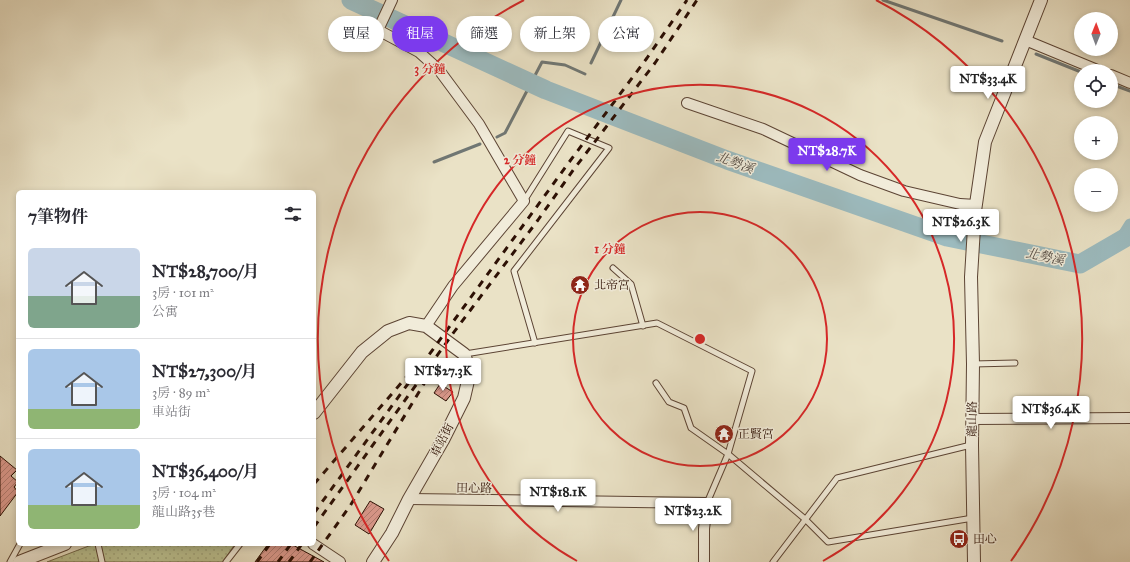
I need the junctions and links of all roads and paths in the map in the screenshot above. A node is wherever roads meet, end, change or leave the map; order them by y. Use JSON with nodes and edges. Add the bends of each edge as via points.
{"nodes":[{"id":1,"x":392,"y":0,"type":"edge"},
{"id":2,"x":1041,"y":0,"type":"edge"},
{"id":3,"x":1024,"y":40,"type":"junction"},
{"id":4,"x":1083,"y":64,"type":"edge"},
{"id":5,"x":1118,"y":78,"type":"edge"},
{"id":6,"x":1130,"y":83,"type":"edge"},
{"id":7,"x":687,"y":103,"type":"dead end"},
{"id":8,"x":524,"y":201,"type":"junction"},
{"id":9,"x":975,"y":208,"type":"junction"},
{"id":10,"x":614,"y":268,"type":"dead end"},
{"id":11,"x":426,"y":326,"type":"junction"},
{"id":12,"x":643,"y":326,"type":"junction"},
{"id":13,"x":535,"y":343,"type":"junction"},
{"id":14,"x":464,"y":354,"type":"junction"},
{"id":15,"x":1015,"y":363,"type":"dead end"},
{"id":16,"x":973,"y":364,"type":"junction"},
{"id":17,"x":656,"y":383,"type":"dead end"},
{"id":18,"x":316,"y":410,"type":"edge"},
{"id":19,"x":1130,"y":418,"type":"edge"},
{"id":20,"x":973,"y":419,"type":"junction"},
{"id":21,"x":972,"y":445,"type":"junction"},
{"id":22,"x":728,"y":454,"type":"junction"},
{"id":23,"x":409,"y":499,"type":"junction"},
{"id":24,"x":707,"y":503,"type":"junction"},
{"id":25,"x":973,"y":518,"type":"junction"},
{"id":26,"x":805,"y":519,"type":"junction"},
{"id":27,"x":19,"y":546,"type":"edge"},
{"id":28,"x":60,"y":546,"type":"edge"},
{"id":29,"x":98,"y":546,"type":"edge"},
{"id":30,"x":238,"y":546,"type":"edge"},
{"id":31,"x":316,"y":546,"type":"edge"},
{"id":32,"x":10,"y":562,"type":"edge"},
{"id":33,"x":19,"y":562,"type":"edge"},
{"id":34,"x":102,"y":562,"type":"edge"},
{"id":35,"x":226,"y":562,"type":"edge"},
{"id":36,"x":340,"y":562,"type":"edge"},
{"id":37,"x":373,"y":562,"type":"edge"},
{"id":38,"x":704,"y":562,"type":"edge"},
{"id":39,"x":773,"y":562,"type":"edge"},
{"id":40,"x":974,"y":562,"type":"edge"}],
"edges":[{"from":1,"to":8,"type":"street","via":[[378,30],[419,52],[438,70],[479,124]]},
{"from":2,"to":3,"type":"street"},
{"from":3,"to":4,"type":"street"},
{"from":3,"to":9,"type":"street","via":[[985,142]]},
{"from":5,"to":6,"type":"street"},
{"from":7,"to":9,"type":"street","via":[[763,129],[860,175],[897,189]]},
{"from":8,"to":11,"type":"street","via":[[453,286]]},
{"from":8,"to":13,"type":"lane","via":[[568,131],[609,148],[514,271]]},
{"from":9,"to":16,"type":"street","name":"龍山路","via":[[971,277]]},
{"from":10,"to":12,"type":"lane","via":[[631,284]]},
{"from":11,"to":14,"type":"street"},
{"from":11,"to":18,"type":"street","via":[[409,323],[388,331],[362,352]]},
{"from":12,"to":13,"type":"lane"},
{"from":12,"to":22,"type":"lane","via":[[657,323],[752,371]]},
{"from":13,"to":14,"type":"lane"},
{"from":14,"to":23,"type":"street","name":"車站街","via":[[470,372],[464,398]]},
{"from":15,"to":16,"type":"lane"},
{"from":16,"to":20,"type":"street","name":"龍山路"},
{"from":17,"to":22,"type":"lane","via":[[669,402],[684,408],[691,428]]},
{"from":19,"to":20,"type":"street"},
{"from":20,"to":21,"type":"street","name":"龍山路"},
{"from":21,"to":25,"type":"street","name":"龍山路"},
{"from":21,"to":26,"type":"lane","via":[[838,478]]},
{"from":22,"to":24,"type":"lane"},
{"from":22,"to":26,"type":"lane"},
{"from":23,"to":24,"type":"street","name":"田心路"},
{"from":23,"to":37,"type":"street","name":"車站街","via":[[392,533]]},
{"from":24,"to":38,"type":"street"},
{"from":25,"to":26,"type":"lane","via":[[828,542]]},
{"from":25,"to":40,"type":"street","name":"龍山路"},
{"from":26,"to":39,"type":"lane"},
{"from":27,"to":32,"type":"lane"},
{"from":28,"to":33,"type":"street"},
{"from":29,"to":34,"type":"lane"},
{"from":30,"to":35,"type":"lane"},
{"from":31,"to":36,"type":"street"}]}
